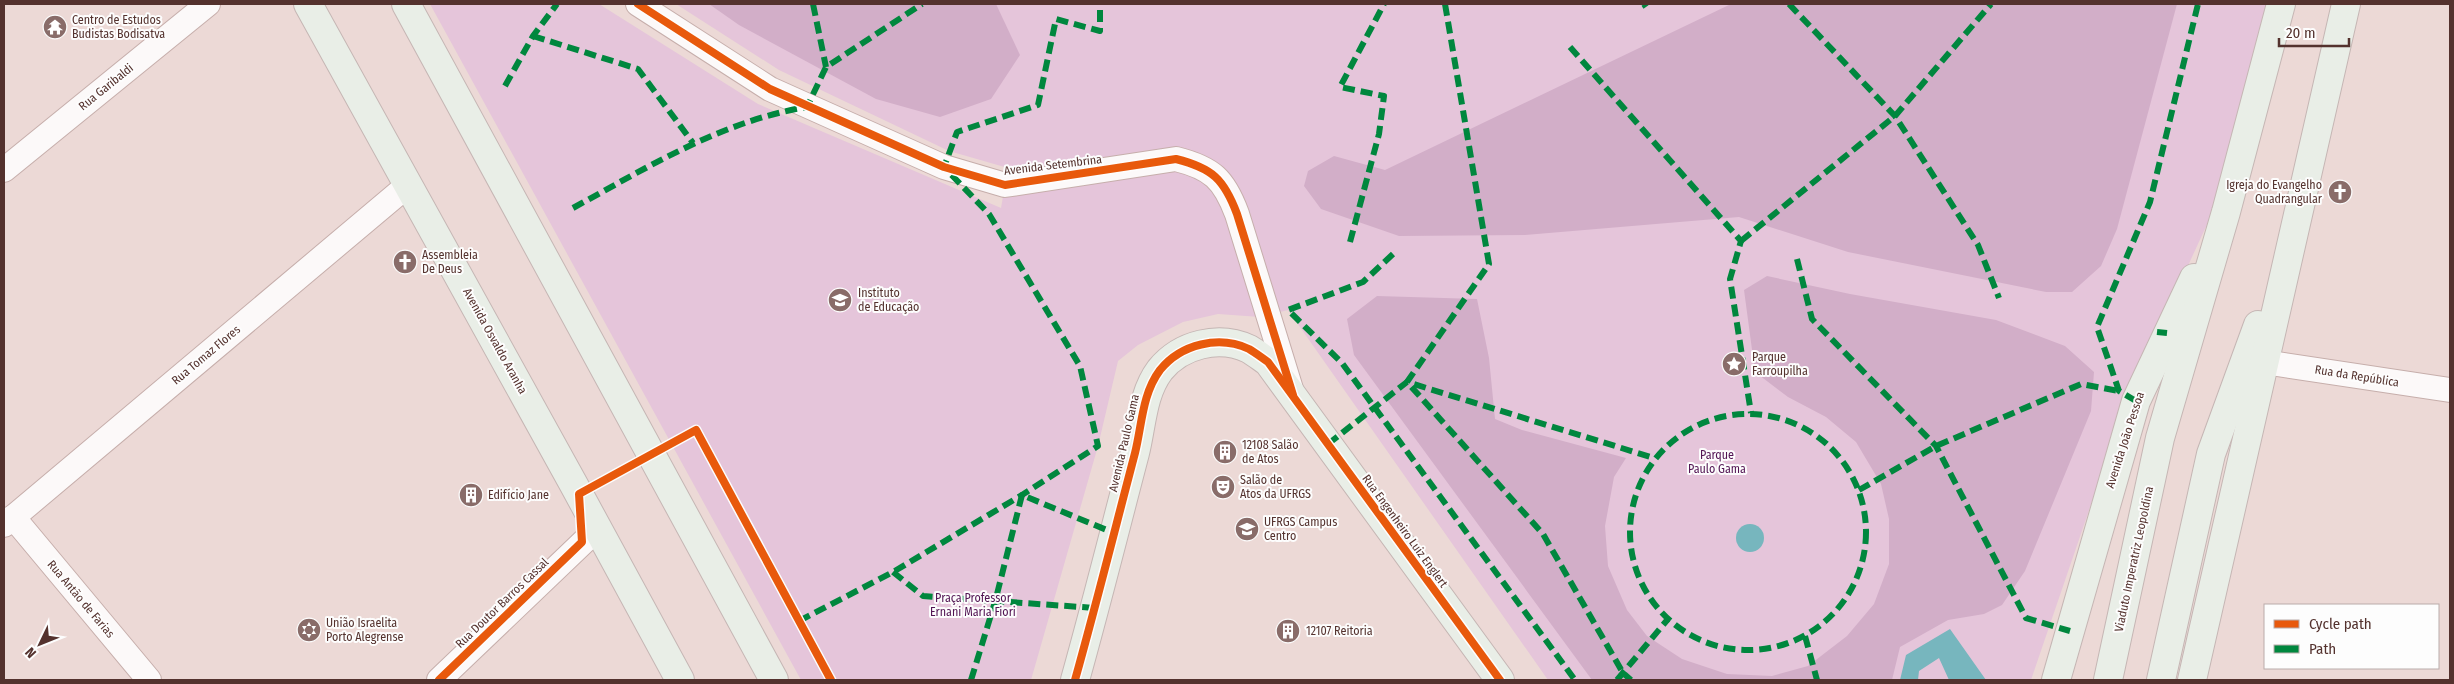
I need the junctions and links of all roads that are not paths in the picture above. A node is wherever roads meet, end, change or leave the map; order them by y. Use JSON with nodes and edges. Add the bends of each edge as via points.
{"nodes":[{"id":1,"x":208,"y":4,"type":"edge"},
{"id":2,"x":308,"y":4,"type":"edge"},
{"id":3,"x":406,"y":4,"type":"edge"},
{"id":4,"x":638,"y":4,"type":"edge"},
{"id":5,"x":2281,"y":4,"type":"edge"},
{"id":6,"x":2346,"y":4,"type":"edge"},
{"id":7,"x":4,"y":170,"type":"edge"},
{"id":8,"x":408,"y":185,"type":"junction"},
{"id":9,"x":2226,"y":212,"type":"junction"},
{"id":10,"x":2294,"y":228,"type":"junction"},
{"id":11,"x":2264,"y":362,"type":"junction"},
{"id":12,"x":2450,"y":390,"type":"edge"},
{"id":13,"x":1293,"y":395,"type":"junction"},
{"id":14,"x":2160,"y":438,"type":"joint"},
{"id":15,"x":8,"y":521,"type":"edge"},
{"id":16,"x":597,"y":529,"type":"junction"},
{"id":17,"x":149,"y":680,"type":"edge"},
{"id":18,"x":439,"y":680,"type":"edge"},
{"id":19,"x":680,"y":680,"type":"edge"},
{"id":20,"x":774,"y":680,"type":"edge"},
{"id":21,"x":1075,"y":680,"type":"edge"},
{"id":22,"x":1500,"y":680,"type":"edge"},
{"id":23,"x":2056,"y":680,"type":"edge"},
{"id":24,"x":2108,"y":680,"type":"edge"},
{"id":25,"x":2161,"y":680,"type":"edge"},
{"id":26,"x":2192,"y":680,"type":"edge"}],
"edges":[{"from":1,"to":7,"type":"street","name":"Rua Garibaldi"},
{"from":2,"to":8,"type":"main road","name":"Avenida Osvaldo Aranha"},
{"from":3,"to":20,"type":"main road"},
{"from":4,"to":13,"type":"street","name":"Avenida Setembrina","via":[[770,89],[944,167],[1005,185],[1176,159],[1197,164],[1216,175],[1229,193],[1237,214]]},
{"from":5,"to":9,"type":"main road","name":"Avenida João Pessoa"},
{"from":6,"to":10,"type":"main road"},
{"from":8,"to":15,"type":"street","name":"Rua Tomaz Flores"},
{"from":8,"to":16,"type":"main road","name":"Avenida Osvaldo Aranha"},
{"from":9,"to":14,"type":"main road","name":"Avenida João Pessoa"},
{"from":9,"to":23,"type":"main road","name":"Avenida João Pessoa","via":[[2136,401]]},
{"from":10,"to":11,"type":"main road"},
{"from":10,"to":25,"type":"main road","via":[[2211,454]]},
{"from":11,"to":12,"type":"street","name":"Rua da República"},
{"from":11,"to":26,"type":"main road"},
{"from":13,"to":21,"type":"main road","name":"Avenida Paulo Gama","via":[[1268,362],[1249,349],[1226,343],[1200,344],[1176,355],[1160,370],[1148,391],[1136,449]]},
{"from":13,"to":22,"type":"main road","name":"Rua Engenheiro Luiz Englert"},
{"from":14,"to":24,"type":"main road","name":"Viaduto Imperatriz Leopoldina"},
{"from":15,"to":17,"type":"street","name":"Rua Antão de Farias"},
{"from":16,"to":18,"type":"street","name":"Rua Doutor Barros Cassal"},
{"from":16,"to":19,"type":"main road","name":"Avenida Osvaldo Aranha"}]}
